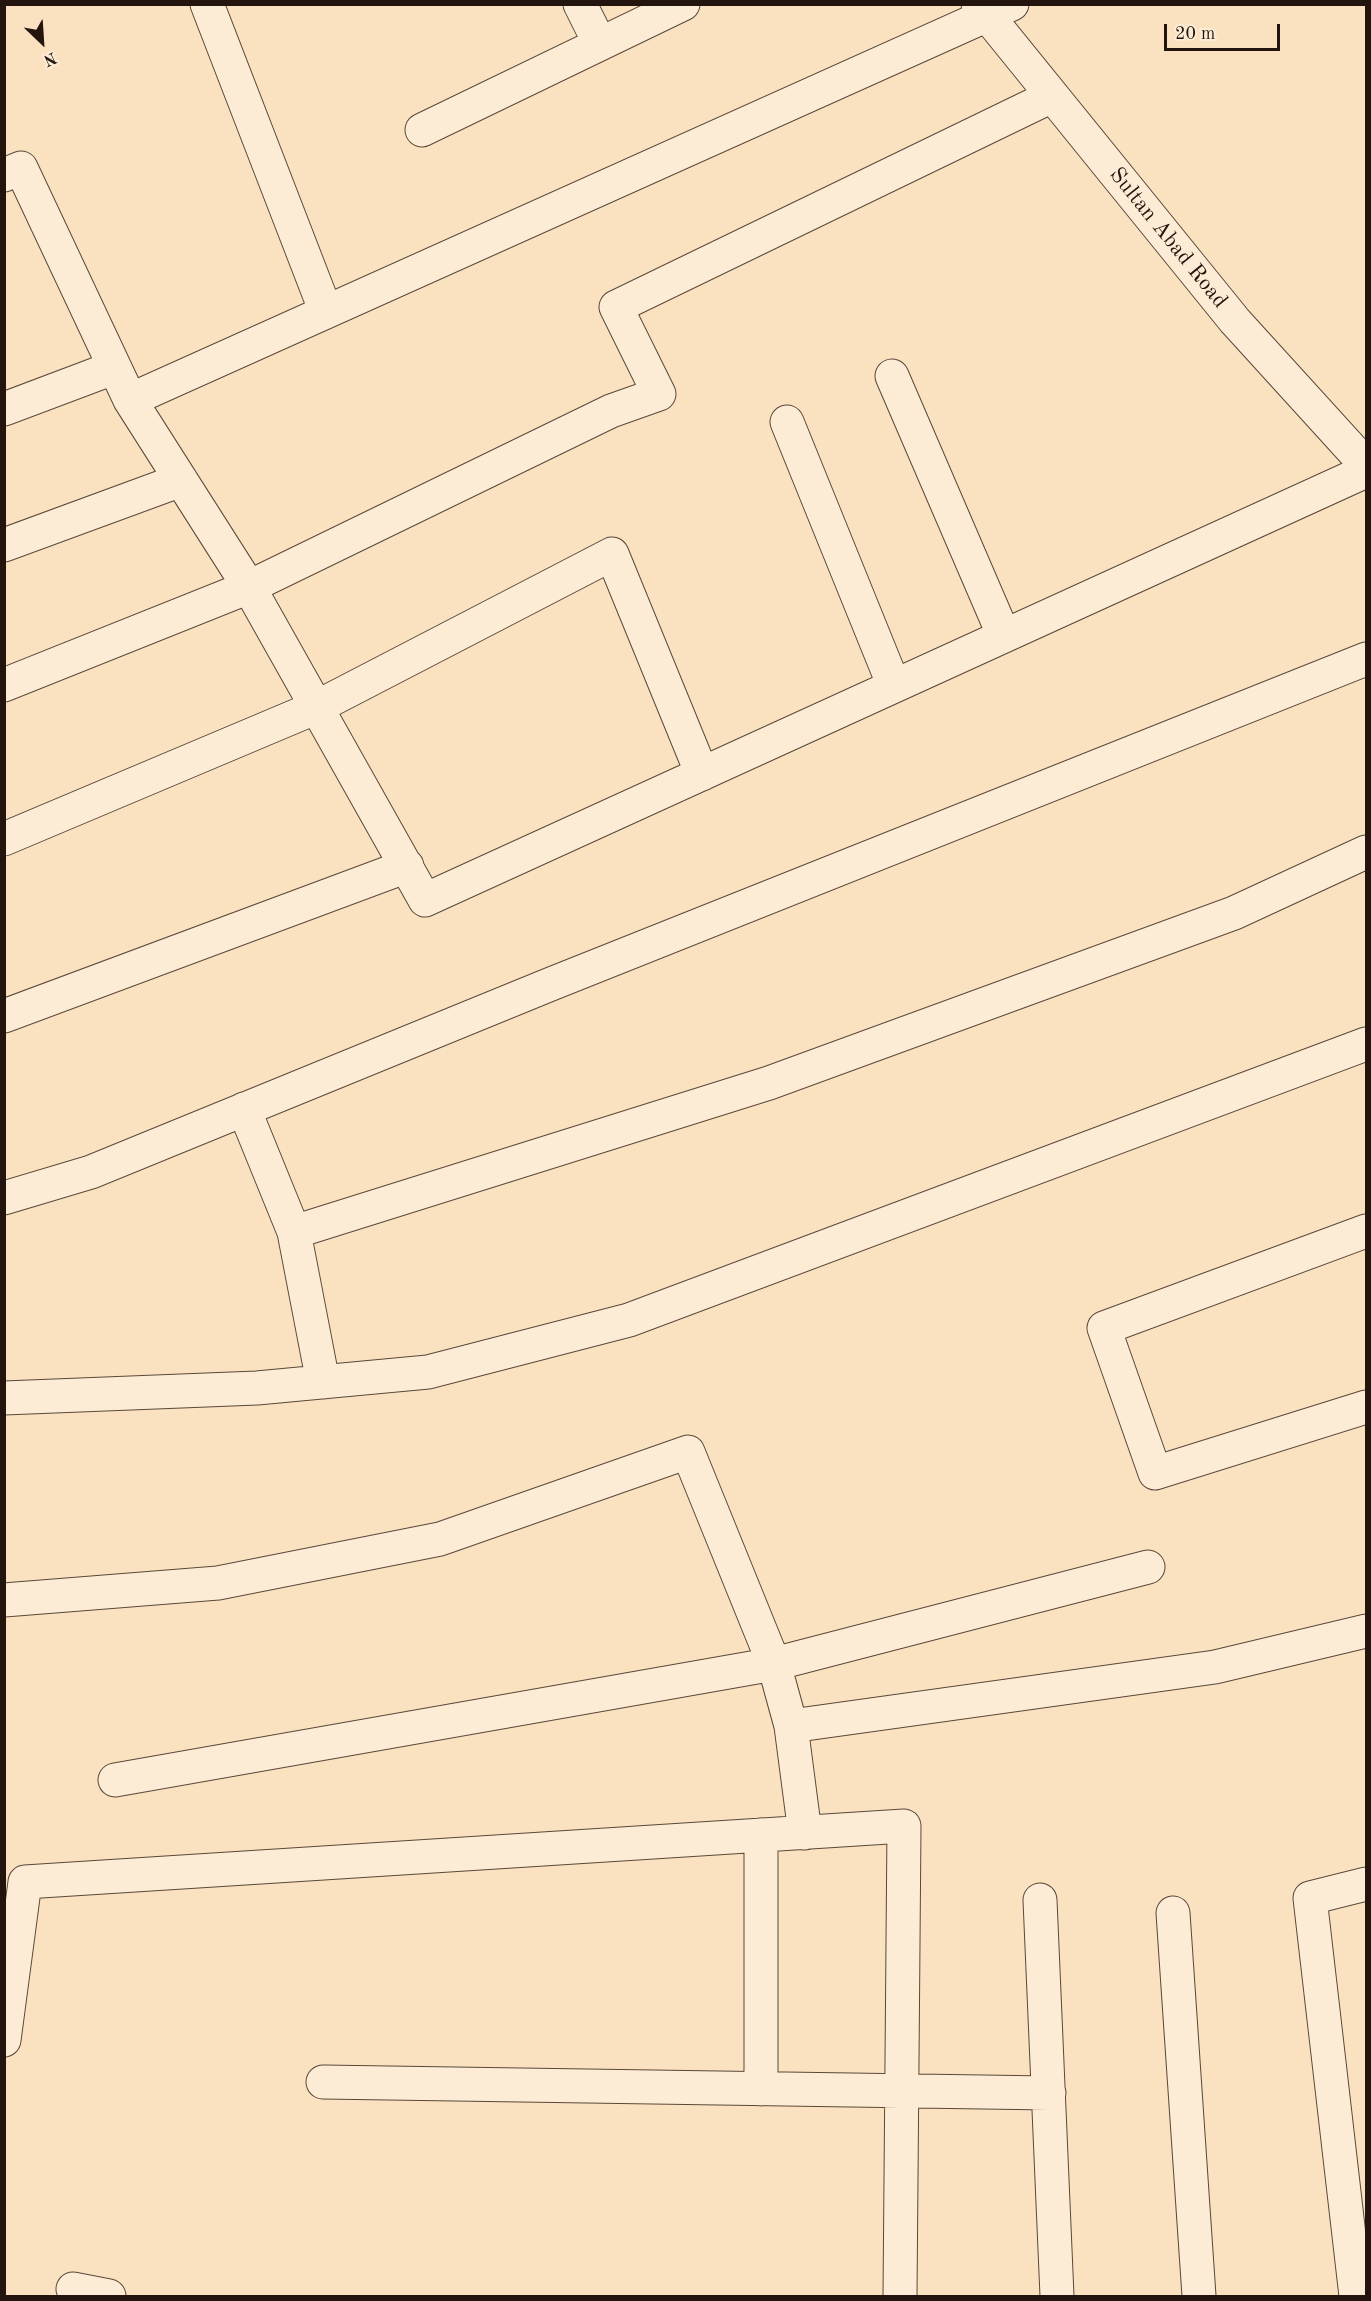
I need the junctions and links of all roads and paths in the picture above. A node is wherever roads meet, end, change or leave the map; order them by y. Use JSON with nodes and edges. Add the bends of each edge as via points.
{"nodes":[{"id":1,"x":207,"y":4,"type":"edge"},
{"id":2,"x":580,"y":4,"type":"edge"},
{"id":3,"x":683,"y":4,"type":"edge"},
{"id":4,"x":993,"y":8,"type":"edge"},
{"id":5,"x":600,"y":44,"type":"junction"},
{"id":6,"x":1053,"y":96,"type":"junction"},
{"id":7,"x":422,"y":130,"type":"dead end"},
{"id":8,"x":4,"y":175,"type":"edge"},
{"id":9,"x":326,"y":312,"type":"junction"},
{"id":10,"x":113,"y":368,"type":"junction"},
{"id":11,"x":892,"y":376,"type":"dead end"},
{"id":12,"x":130,"y":400,"type":"junction"},
{"id":13,"x":4,"y":409,"type":"edge"},
{"id":14,"x":787,"y":422,"type":"dead end"},
{"id":15,"x":1366,"y":465,"type":"edge"},
{"id":16,"x":1366,"y":471,"type":"edge"},
{"id":17,"x":181,"y":480,"type":"junction"},
{"id":18,"x":4,"y":545,"type":"edge"},
{"id":19,"x":249,"y":587,"type":"junction"},
{"id":20,"x":1004,"y":636,"type":"junction"},
{"id":21,"x":1366,"y":659,"type":"edge"},
{"id":22,"x":4,"y":685,"type":"edge"},
{"id":23,"x":894,"y":686,"type":"junction"},
{"id":24,"x":317,"y":707,"type":"junction"},
{"id":25,"x":702,"y":774,"type":"junction"},
{"id":26,"x":4,"y":839,"type":"edge"},
{"id":27,"x":1366,"y":852,"type":"edge"},
{"id":28,"x":407,"y":866,"type":"junction"},
{"id":29,"x":4,"y":1016,"type":"edge"},
{"id":30,"x":1366,"y":1044,"type":"edge"},
{"id":31,"x":244,"y":1109,"type":"junction"},
{"id":32,"x":4,"y":1198,"type":"edge"},
{"id":33,"x":1366,"y":1231,"type":"edge"},
{"id":34,"x":294,"y":1232,"type":"junction"},
{"id":35,"x":324,"y":1382,"type":"junction"},
{"id":36,"x":4,"y":1398,"type":"edge"},
{"id":37,"x":1366,"y":1407,"type":"edge"},
{"id":38,"x":1148,"y":1567,"type":"dead end"},
{"id":39,"x":4,"y":1600,"type":"edge"},
{"id":40,"x":1366,"y":1632,"type":"edge"},
{"id":41,"x":774,"y":1664,"type":"junction"},
{"id":42,"x":791,"y":1726,"type":"junction"},
{"id":43,"x":115,"y":1780,"type":"dead end"},
{"id":44,"x":805,"y":1833,"type":"junction"},
{"id":45,"x":761,"y":1835,"type":"junction"},
{"id":46,"x":1366,"y":1884,"type":"edge"},
{"id":47,"x":1040,"y":1900,"type":"dead end"},
{"id":48,"x":1173,"y":1913,"type":"dead end"},
{"id":49,"x":4,"y":2040,"type":"edge"},
{"id":50,"x":323,"y":2082,"type":"dead end"},
{"id":51,"x":761,"y":2089,"type":"junction"},
{"id":52,"x":902,"y":2091,"type":"junction"},
{"id":53,"x":1049,"y":2093,"type":"junction"},
{"id":54,"x":73,"y":2289,"type":"dead end"},
{"id":55,"x":110,"y":2296,"type":"edge"},
{"id":56,"x":900,"y":2296,"type":"edge"},
{"id":57,"x":1057,"y":2296,"type":"edge"},
{"id":58,"x":1199,"y":2296,"type":"edge"},
{"id":59,"x":1356,"y":2296,"type":"edge"}],
"edges":[{"from":1,"to":9,"type":"street"},
{"from":2,"to":5,"type":"street"},
{"from":3,"to":5,"type":"street"},
{"from":4,"to":6,"type":"street","name":"Sultan Abad Road"},
{"from":4,"to":9,"type":"street"},
{"from":5,"to":7,"type":"street"},
{"from":6,"to":15,"type":"street","name":"Sultan Abad Road","via":[[1235,321]]},
{"from":6,"to":19,"type":"street","via":[[616,307],[659,394],[611,411]]},
{"from":8,"to":10,"type":"street","via":[[21,168]]},
{"from":9,"to":12,"type":"street"},
{"from":10,"to":12,"type":"street"},
{"from":10,"to":13,"type":"street"},
{"from":11,"to":20,"type":"street"},
{"from":12,"to":17,"type":"street"},
{"from":14,"to":23,"type":"street"},
{"from":16,"to":20,"type":"street"},
{"from":17,"to":18,"type":"street"},
{"from":17,"to":19,"type":"street"},
{"from":19,"to":22,"type":"street"},
{"from":19,"to":24,"type":"street"},
{"from":20,"to":23,"type":"street"},
{"from":21,"to":31,"type":"street"},
{"from":23,"to":25,"type":"street"},
{"from":24,"to":25,"type":"street","via":[[612,554]]},
{"from":24,"to":26,"type":"street"},
{"from":24,"to":28,"type":"street"},
{"from":25,"to":28,"type":"street","via":[[425,900]]},
{"from":27,"to":34,"type":"street","via":[[1234,913],[769,1083]]},
{"from":28,"to":29,"type":"street"},
{"from":30,"to":35,"type":"street","via":[[629,1320],[428,1372]]},
{"from":31,"to":32,"type":"street","via":[[91,1172]]},
{"from":31,"to":34,"type":"street"},
{"from":33,"to":37,"type":"street","via":[[1104,1328],[1155,1473]]},
{"from":34,"to":35,"type":"street"},
{"from":35,"to":36,"type":"street"},
{"from":38,"to":41,"type":"street"},
{"from":39,"to":41,"type":"street","via":[[218,1583],[440,1539],[688,1452]]},
{"from":40,"to":42,"type":"street","via":[[1215,1666]]},
{"from":41,"to":42,"type":"street"},
{"from":41,"to":43,"type":"street"},
{"from":42,"to":44,"type":"street"},
{"from":44,"to":45,"type":"street"},
{"from":44,"to":52,"type":"street","via":[[904,1826]]},
{"from":45,"to":49,"type":"street","via":[[25,1882]]},
{"from":45,"to":51,"type":"street"},
{"from":46,"to":59,"type":"street","via":[[1310,1898]]},
{"from":47,"to":53,"type":"street"},
{"from":48,"to":58,"type":"street"},
{"from":50,"to":51,"type":"street"},
{"from":51,"to":52,"type":"street"},
{"from":52,"to":53,"type":"street"},
{"from":52,"to":56,"type":"street"},
{"from":53,"to":57,"type":"street"},
{"from":54,"to":55,"type":"street"}]}
